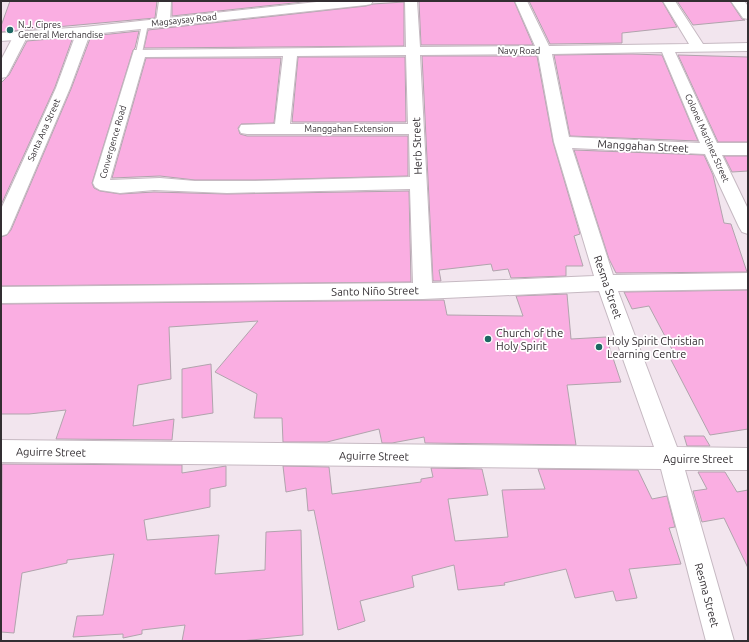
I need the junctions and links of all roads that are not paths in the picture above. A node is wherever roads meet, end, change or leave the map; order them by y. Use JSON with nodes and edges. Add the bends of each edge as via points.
{"nodes":[{"id":1,"x":165,"y":1,"type":"edge"},
{"id":2,"x":366,"y":1,"type":"edge"},
{"id":3,"x":411,"y":1,"type":"edge"},
{"id":4,"x":521,"y":1,"type":"edge"},
{"id":5,"x":669,"y":1,"type":"edge"},
{"id":6,"x":737,"y":1,"type":"edge"},
{"id":7,"x":333,"y":3,"type":"edge"},
{"id":8,"x":748,"y":15,"type":"edge"},
{"id":9,"x":163,"y":22,"type":"junction"},
{"id":10,"x":145,"y":24,"type":"junction"},
{"id":11,"x":84,"y":31,"type":"junction"},
{"id":12,"x":21,"y":35,"type":"junction"},
{"id":13,"x":1,"y":37,"type":"edge"},
{"id":14,"x":748,"y":47,"type":"edge"},
{"id":15,"x":699,"y":48,"type":"junction"},
{"id":16,"x":667,"y":49,"type":"junction"},
{"id":17,"x":544,"y":50,"type":"junction"},
{"id":18,"x":413,"y":51,"type":"junction"},
{"id":19,"x":139,"y":53,"type":"junction"},
{"id":20,"x":290,"y":53,"type":"junction"},
{"id":21,"x":1,"y":74,"type":"edge"},
{"id":22,"x":282,"y":128,"type":"junction"},
{"id":23,"x":247,"y":129,"type":"dead end"},
{"id":24,"x":417,"y":129,"type":"junction"},
{"id":25,"x":562,"y":142,"type":"junction"},
{"id":26,"x":711,"y":149,"type":"junction"},
{"id":27,"x":748,"y":149,"type":"edge"},
{"id":28,"x":419,"y":183,"type":"junction"},
{"id":29,"x":748,"y":227,"type":"edge"},
{"id":30,"x":1,"y":229,"type":"edge"},
{"id":31,"x":748,"y":281,"type":"edge"},
{"id":32,"x":606,"y":283,"type":"junction"},
{"id":33,"x":423,"y":291,"type":"junction"},
{"id":34,"x":1,"y":295,"type":"edge"},
{"id":35,"x":1,"y":451,"type":"edge"},
{"id":36,"x":670,"y":459,"type":"junction"},
{"id":37,"x":748,"y":459,"type":"edge"},
{"id":38,"x":720,"y":641,"type":"edge"}],
"edges":[{"from":1,"to":9,"type":"street"},
{"from":2,"to":7,"type":"street","name":"Magsaysay Road"},
{"from":3,"to":18,"type":"street","name":"Herb Street"},
{"from":4,"to":17,"type":"street","name":"Resma Street"},
{"from":5,"to":15,"type":"street"},
{"from":6,"to":8,"type":"street"},
{"from":7,"to":9,"type":"street","name":"Magsaysay Road"},
{"from":9,"to":10,"type":"street","name":"Magsaysay Road"},
{"from":10,"to":11,"type":"street","name":"Magsaysay Road"},
{"from":10,"to":19,"type":"lane"},
{"from":11,"to":12,"type":"street","name":"Magsaysay Road"},
{"from":11,"to":30,"type":"street","name":"Santa Ana Street","via":[[63,88]]},
{"from":12,"to":13,"type":"street","name":"Magsaysay Road"},
{"from":12,"to":21,"type":"street"},
{"from":14,"to":15,"type":"street","name":"Navy Road"},
{"from":15,"to":16,"type":"street","name":"Navy Road"},
{"from":16,"to":17,"type":"street","name":"Navy Road"},
{"from":16,"to":26,"type":"street","name":"Colonel Martinez Street"},
{"from":17,"to":18,"type":"street","name":"Navy Road"},
{"from":17,"to":25,"type":"street","name":"Resma Street"},
{"from":18,"to":20,"type":"street","name":"Navy Road"},
{"from":18,"to":24,"type":"street","name":"Herb Street"},
{"from":19,"to":20,"type":"street"},
{"from":19,"to":28,"type":"street","name":"Convergence Road","via":[[102,176],[101,183],[104,186],[161,184],[277,188]]},
{"from":20,"to":22,"type":"street"},
{"from":22,"to":23,"type":"street","name":"Manggahan Extension"},
{"from":22,"to":24,"type":"street","name":"Manggahan Extension"},
{"from":24,"to":28,"type":"street","name":"Herb Street"},
{"from":25,"to":26,"type":"street","name":"Manggahan Street"},
{"from":25,"to":32,"type":"street","name":"Resma Street"},
{"from":26,"to":27,"type":"street","name":"Manggahan Street"},
{"from":26,"to":29,"type":"street","name":"Colonel Martinez Street"},
{"from":28,"to":33,"type":"street","name":"Herb Street"},
{"from":31,"to":32,"type":"street","name":"Santo Niño Street"},
{"from":32,"to":33,"type":"street","name":"Santo Niño Street"},
{"from":32,"to":36,"type":"street","name":"Resma Street"},
{"from":33,"to":34,"type":"street","name":"Santo Niño Street"},
{"from":35,"to":36,"type":"street","name":"Aguirre Street"},
{"from":36,"to":37,"type":"street","name":"Aguirre Street"},
{"from":36,"to":38,"type":"street","name":"Resma Street"}]}
